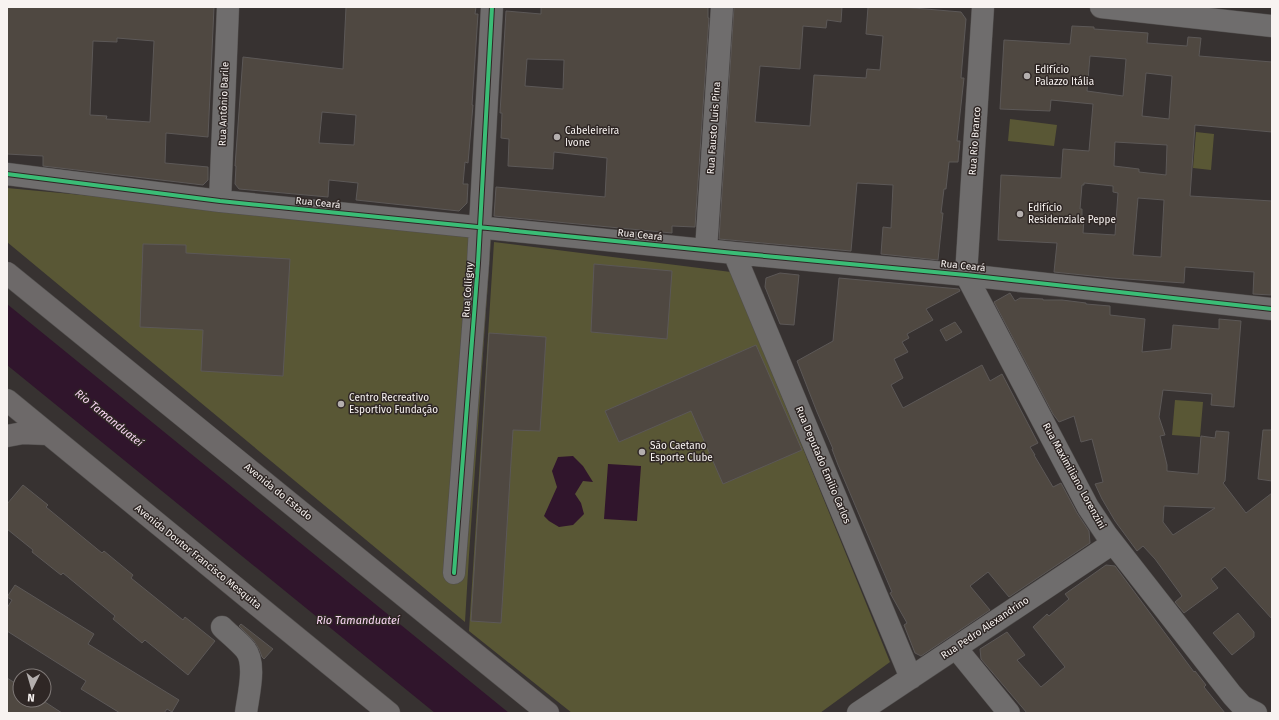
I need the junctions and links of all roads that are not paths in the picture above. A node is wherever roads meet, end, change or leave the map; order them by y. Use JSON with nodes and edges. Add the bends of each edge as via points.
{"nodes":[{"id":1,"x":228,"y":7,"type":"edge"},
{"id":2,"x":492,"y":7,"type":"edge"},
{"id":3,"x":722,"y":7,"type":"edge"},
{"id":4,"x":983,"y":7,"type":"edge"},
{"id":5,"x":1102,"y":7,"type":"edge"},
{"id":6,"x":1272,"y":26,"type":"edge"},
{"id":7,"x":7,"y":174,"type":"edge"},
{"id":8,"x":220,"y":201,"type":"junction"},
{"id":9,"x":480,"y":227,"type":"junction"},
{"id":10,"x":706,"y":250,"type":"junction"},
{"id":11,"x":734,"y":253,"type":"junction"},
{"id":12,"x":7,"y":273,"type":"edge"},
{"id":13,"x":966,"y":274,"type":"junction"},
{"id":14,"x":1272,"y":309,"type":"edge"},
{"id":15,"x":7,"y":400,"type":"edge"},
{"id":16,"x":48,"y":434,"type":"junction"},
{"id":17,"x":7,"y":436,"type":"edge"},
{"id":18,"x":1113,"y":543,"type":"junction"},
{"id":19,"x":454,"y":573,"type":"dead end"},
{"id":20,"x":222,"y":627,"type":"dead end"},
{"id":21,"x":956,"y":648,"type":"junction"},
{"id":22,"x":911,"y":678,"type":"junction"},
{"id":23,"x":1233,"y":704,"type":"edge"},
{"id":24,"x":246,"y":713,"type":"edge"},
{"id":25,"x":389,"y":713,"type":"edge"},
{"id":26,"x":548,"y":713,"type":"edge"},
{"id":27,"x":858,"y":713,"type":"edge"},
{"id":28,"x":1010,"y":713,"type":"edge"},
{"id":29,"x":1256,"y":713,"type":"edge"}],
"edges":[{"from":1,"to":8,"type":"street","name":"Rua Antônio Barile"},
{"from":2,"to":9,"type":"street","name":"Rua Colligny"},
{"from":3,"to":10,"type":"street","name":"Rua Fausto Luis Pina"},
{"from":4,"to":13,"type":"street","name":"Rua Rio Branco"},
{"from":5,"to":6,"type":"street"},
{"from":7,"to":8,"type":"street","name":"Rua Ceará"},
{"from":8,"to":9,"type":"street","name":"Rua Ceará"},
{"from":9,"to":10,"type":"street","name":"Rua Ceará"},
{"from":9,"to":19,"type":"street","name":"Rua Colligny"},
{"from":10,"to":11,"type":"street","name":"Rua Ceará"},
{"from":11,"to":13,"type":"street","name":"Rua Ceará"},
{"from":11,"to":22,"type":"street","name":"Rua Deputado Emilio Carlos"},
{"from":12,"to":26,"type":"highway","name":"Avenida do Estado"},
{"from":13,"to":14,"type":"street","name":"Rua Ceará"},
{"from":13,"to":18,"type":"street","name":"Rua Maximiliano Lorenzini","via":[[1088,507]]},
{"from":15,"to":16,"type":"highway","name":"Avenida Doutor Francisco Mesquita"},
{"from":16,"to":17,"type":"highway","via":[[23,433]]},
{"from":16,"to":25,"type":"highway","name":"Avenida Doutor Francisco Mesquita"},
{"from":18,"to":21,"type":"street","name":"Rua Pedro Alexandrino"},
{"from":18,"to":23,"type":"street","name":"Rua Maximiliano Lorenzini"},
{"from":20,"to":24,"type":"street","via":[[249,656],[251,665]]},
{"from":21,"to":22,"type":"street","name":"Rua Pedro Alexandrino"},
{"from":21,"to":28,"type":"street"},
{"from":22,"to":27,"type":"street","name":"Rua Pedro Alexandrino"},
{"from":23,"to":29,"type":"street","name":"Rua Maximiliano Lorenzini"}]}
